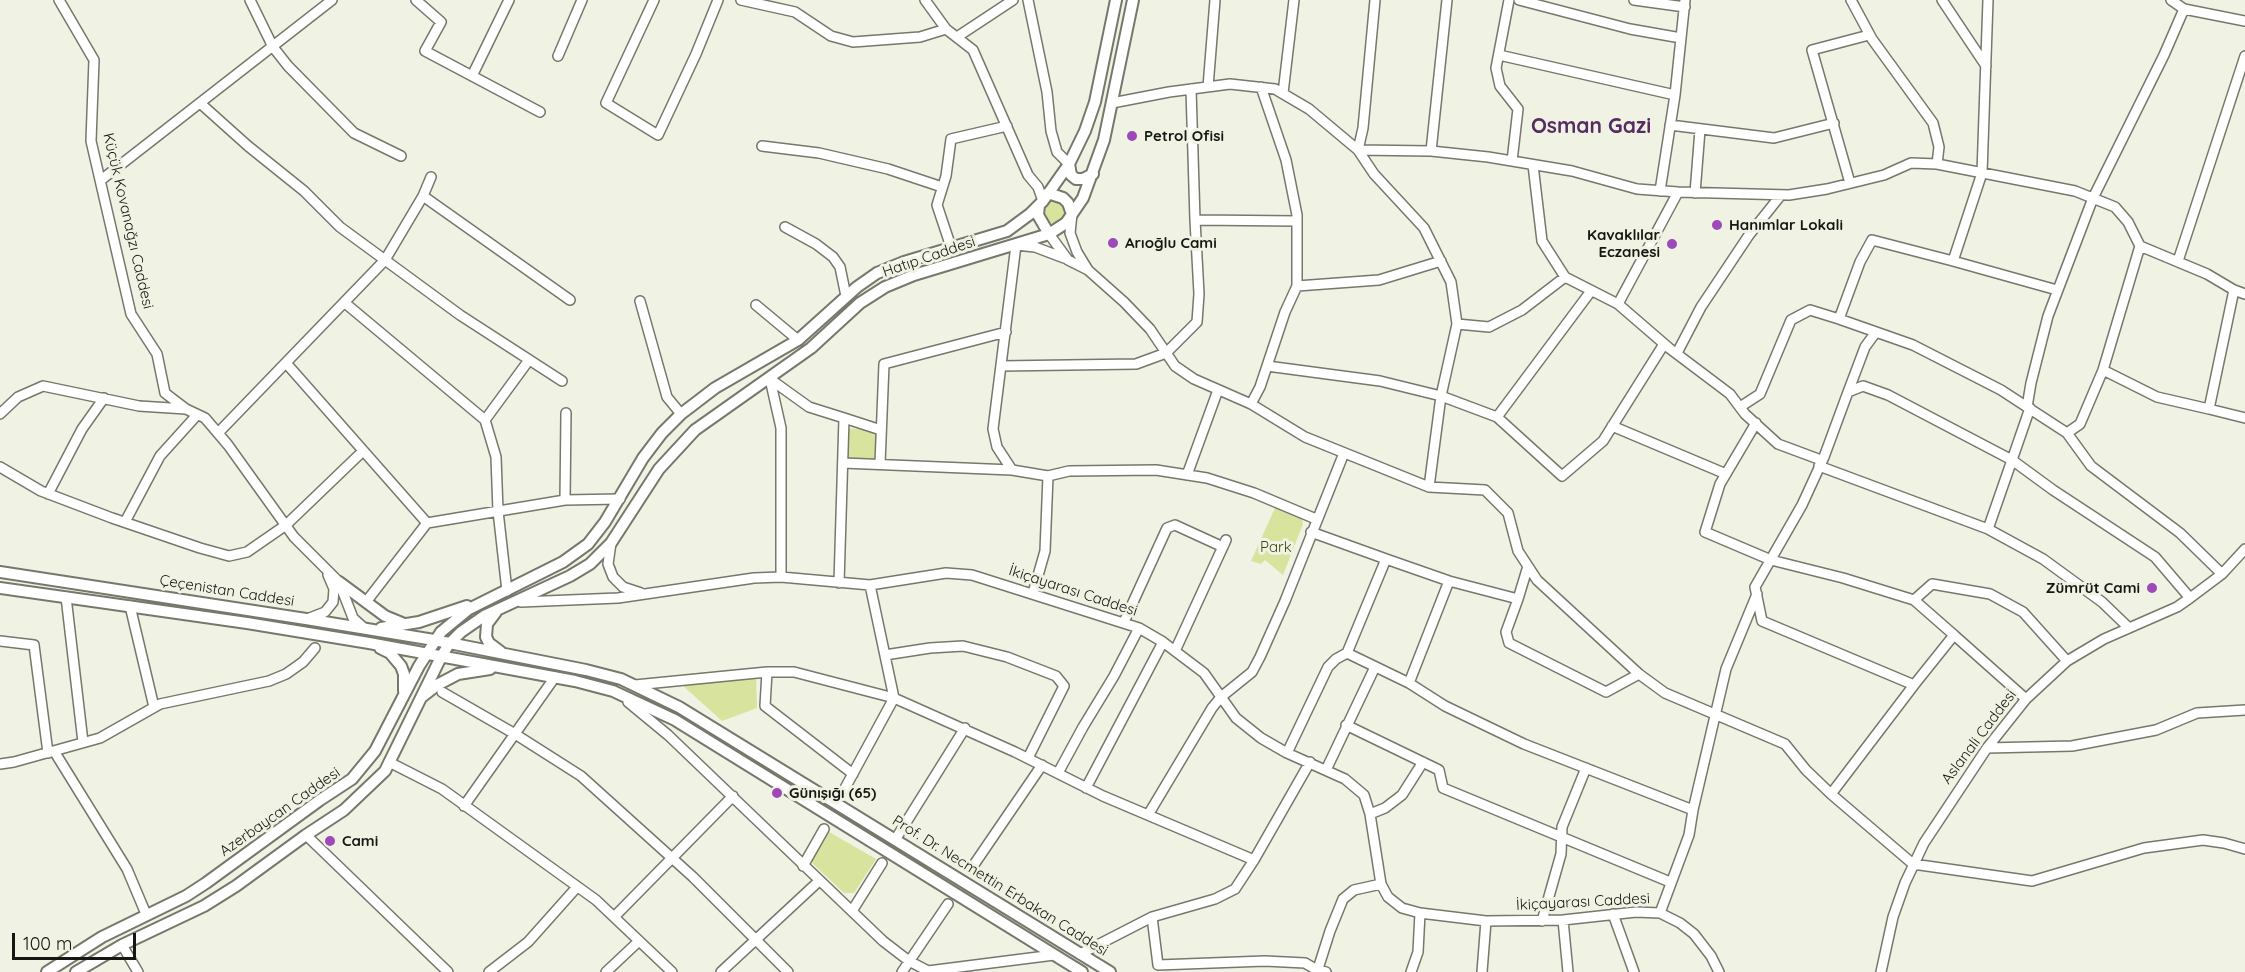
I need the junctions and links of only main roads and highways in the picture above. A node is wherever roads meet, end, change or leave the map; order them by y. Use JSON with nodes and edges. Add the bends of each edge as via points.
{"nodes":[{"id":1,"x":1116,"y":0,"type":"edge"},
{"id":2,"x":1132,"y":0,"type":"edge"},
{"id":3,"x":1068,"y":164,"type":"junction"},
{"id":4,"x":1093,"y":174,"type":"junction"},
{"id":5,"x":1044,"y":200,"type":"junction"},
{"id":6,"x":1072,"y":214,"type":"junction"},
{"id":7,"x":1048,"y":234,"type":"junction"},
{"id":8,"x":563,"y":562,"type":"joint"},
{"id":9,"x":0,"y":572,"type":"edge"},
{"id":10,"x":339,"y":582,"type":"road end"},
{"id":11,"x":0,"y":588,"type":"edge"},
{"id":12,"x":485,"y":601,"type":"junction"},
{"id":13,"x":497,"y":610,"type":"junction"},
{"id":14,"x":405,"y":624,"type":"junction"},
{"id":15,"x":365,"y":629,"type":"junction"},
{"id":16,"x":434,"y":640,"type":"junction"},
{"id":17,"x":369,"y":643,"type":"junction"},
{"id":18,"x":449,"y":644,"type":"junction"},
{"id":19,"x":426,"y":654,"type":"junction"},
{"id":20,"x":504,"y":654,"type":"junction"},
{"id":21,"x":441,"y":657,"type":"junction"},
{"id":22,"x":501,"y":667,"type":"junction"},
{"id":23,"x":420,"y":698,"type":"junction"},
{"id":24,"x":402,"y":701,"type":"junction"},
{"id":25,"x":47,"y":972,"type":"edge"},
{"id":26,"x":76,"y":972,"type":"edge"},
{"id":27,"x":1082,"y":972,"type":"edge"},
{"id":28,"x":1110,"y":972,"type":"edge"}],
"edges":[{"from":1,"to":3,"type":"main road","name":"Hatıp Caddesi","via":[[1095,102],[1086,131]]},
{"from":2,"to":4,"type":"main road","name":"Hatıp Caddesi","via":[[1104,140]]},
{"from":3,"to":4,"type":"main road","via":[[1076,179]]},
{"from":3,"to":5,"type":"main road","name":"Hatıp Caddesi"},
{"from":4,"to":6,"type":"main road","name":"Hatıp Caddesi"},
{"from":5,"to":6,"type":"main road","via":[[1063,198]]},
{"from":5,"to":7,"type":"main road","via":[[1038,215]]},
{"from":5,"to":8,"type":"main road","name":"Hatıp Caddesi","via":[[1007,231],[877,273],[798,340],[715,388],[662,433],[598,533]]},
{"from":6,"to":7,"type":"main road","name":"Hatıp Caddesi","via":[[1066,223]]},
{"from":7,"to":13,"type":"main road","name":"Hatıp Caddesi","via":[[914,275],[860,303],[811,348],[694,430],[659,469],[611,543],[590,564]]},
{"from":8,"to":12,"type":"main road","name":"Azerbaycan Caddesi"},
{"from":9,"to":15,"type":"main road","name":"Çeçenistan Caddesi"},
{"from":10,"to":14,"type":"main road","via":[[385,616]]},
{"from":11,"to":17,"type":"main road","name":"Çeçenistan Caddesi"},
{"from":12,"to":14,"type":"main road"},
{"from":12,"to":16,"type":"main road","name":"Azerbaycan Caddesi","via":[[458,616]]},
{"from":13,"to":18,"type":"main road","via":[[472,623]]},
{"from":13,"to":20,"type":"main road","via":[[487,624],[486,637]]},
{"from":14,"to":15,"type":"main road"},
{"from":15,"to":16,"type":"main road","name":"Çeçenistan Caddesi"},
{"from":16,"to":18,"type":"main road","name":"Çeçenistan Caddesi"},
{"from":16,"to":19,"type":"main road","name":"Azerbaycan Caddesi"},
{"from":17,"to":19,"type":"main road","name":"Çeçenistan Caddesi"},
{"from":17,"to":24,"type":"main road","via":[[390,653],[402,668]]},
{"from":18,"to":20,"type":"main road","name":"Prof. Dr. Necmettin Erbakan Caddesi"},
{"from":18,"to":21,"type":"main road"},
{"from":19,"to":21,"type":"main road","name":"Çeçenistan Caddesi"},
{"from":19,"to":24,"type":"main road","name":"Azerbaycan Caddesi"},
{"from":20,"to":28,"type":"main road","name":"Prof. Dr. Necmettin Erbakan Caddesi","via":[[586,670],[635,685],[679,707]]},
{"from":21,"to":22,"type":"main road","name":"Prof. Dr. Necmettin Erbakan Caddesi"},
{"from":21,"to":23,"type":"main road"},
{"from":22,"to":23,"type":"main road","via":[[458,674]]},
{"from":22,"to":27,"type":"main road","name":"Prof. Dr. Necmettin Erbakan Caddesi","via":[[613,691],[675,720]]},
{"from":23,"to":26,"type":"main road","via":[[385,771],[344,810],[204,906]]},
{"from":24,"to":25,"type":"main road","name":"Azerbaycan Caddesi","via":[[375,751],[352,780],[206,884],[102,937]]}]}
